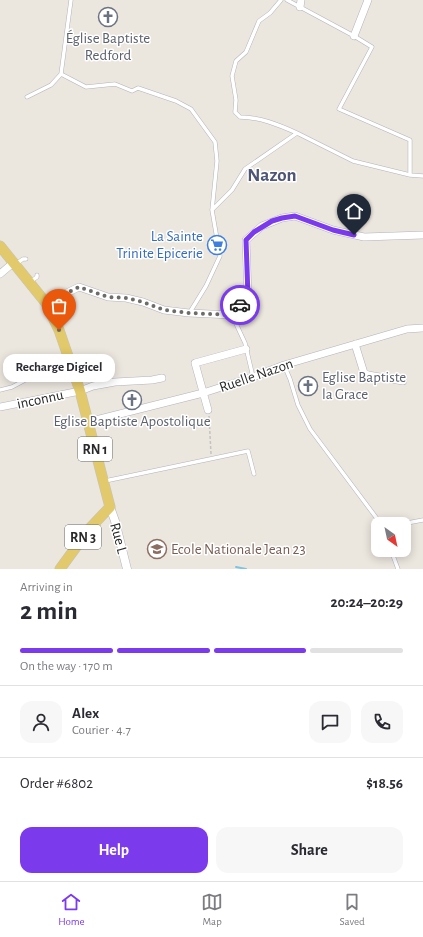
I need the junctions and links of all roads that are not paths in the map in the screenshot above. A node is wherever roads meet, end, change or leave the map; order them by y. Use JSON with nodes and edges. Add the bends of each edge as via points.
{"nodes":[{"id":1,"x":71,"y":0,"type":"edge"},
{"id":2,"x":281,"y":0,"type":"edge"},
{"id":3,"x":287,"y":0,"type":"edge"},
{"id":4,"x":368,"y":0,"type":"edge"},
{"id":5,"x":301,"y":4,"type":"edge"},
{"id":6,"x":354,"y":36,"type":"junction"},
{"id":7,"x":61,"y":74,"type":"junction"},
{"id":8,"x":27,"y":97,"type":"dead end"},
{"id":9,"x":297,"y":133,"type":"junction"},
{"id":10,"x":410,"y":175,"type":"junction"},
{"id":11,"x":423,"y":176,"type":"edge"},
{"id":12,"x":212,"y":210,"type":"junction"},
{"id":13,"x":423,"y":235,"type":"edge"},
{"id":14,"x":0,"y":246,"type":"edge"},
{"id":15,"x":26,"y":259,"type":"dead end"},
{"id":16,"x":14,"y":264,"type":"junction"},
{"id":17,"x":0,"y":274,"type":"edge"},
{"id":18,"x":37,"y":275,"type":"dead end"},
{"id":19,"x":29,"y":283,"type":"junction"},
{"id":20,"x":46,"y":303,"type":"junction"},
{"id":21,"x":189,"y":313,"type":"junction"},
{"id":22,"x":232,"y":315,"type":"junction"},
{"id":23,"x":423,"y":328,"type":"edge"},
{"id":24,"x":355,"y":344,"type":"junction"},
{"id":25,"x":246,"y":349,"type":"junction"},
{"id":26,"x":69,"y":358,"type":"junction"},
{"id":27,"x":284,"y":365,"type":"junction"},
{"id":28,"x":253,"y":377,"type":"junction"},
{"id":29,"x":162,"y":378,"type":"dead end"},
{"id":30,"x":403,"y":381,"type":"dead end"},
{"id":31,"x":0,"y":390,"type":"edge"},
{"id":32,"x":80,"y":390,"type":"junction"},
{"id":33,"x":203,"y":393,"type":"junction"},
{"id":34,"x":0,"y":407,"type":"edge"},
{"id":35,"x":208,"y":410,"type":"road end"},
{"id":36,"x":88,"y":422,"type":"junction"},
{"id":37,"x":254,"y":474,"type":"dead end"},
{"id":38,"x":104,"y":482,"type":"junction"},
{"id":39,"x":110,"y":507,"type":"junction"},
{"id":40,"x":376,"y":517,"type":"edge"},
{"id":41,"x":423,"y":520,"type":"edge"},
{"id":42,"x":411,"y":522,"type":"edge"},
{"id":43,"x":394,"y":557,"type":"edge"},
{"id":44,"x":60,"y":569,"type":"edge"},
{"id":45,"x":127,"y":569,"type":"edge"},
{"id":46,"x":398,"y":569,"type":"edge"}],
"edges":[{"from":1,"to":7,"type":"lane"},
{"from":2,"to":9,"type":"lane","via":[[259,21],[246,52],[236,61],[232,76],[235,112],[240,117],[282,126]]},
{"from":3,"to":5,"type":"lane"},
{"from":4,"to":6,"type":"street"},
{"from":5,"to":6,"type":"lane"},
{"from":6,"to":10,"type":"lane","via":[[372,47],[339,109],[410,140]]},
{"from":7,"to":8,"type":"lane","via":[[51,85]]},
{"from":7,"to":12,"type":"lane","via":[[86,87],[115,84],[132,91],[138,88],[176,100],[191,109],[215,142],[217,161]]},
{"from":9,"to":10,"type":"lane","via":[[353,161]]},
{"from":9,"to":12,"type":"lane","via":[[245,169],[232,190]]},
{"from":10,"to":11,"type":"lane"},
{"from":12,"to":21,"type":"lane","via":[[220,256],[206,286]]},
{"from":13,"to":22,"type":"street","via":[[364,237],[333,230],[295,216],[272,221],[246,240],[248,296]]},
{"from":14,"to":16,"type":"main road","number":"RN 1"},
{"from":15,"to":16,"type":"lane"},
{"from":16,"to":17,"type":"street"},
{"from":16,"to":19,"type":"main road","number":"RN 1"},
{"from":18,"to":19,"type":"lane"},
{"from":19,"to":20,"type":"main road","number":"RN 1"},
{"from":20,"to":21,"type":"street","via":[[79,287],[108,297],[126,298],[164,310]]},
{"from":20,"to":26,"type":"main road","number":"RN 1"},
{"from":21,"to":22,"type":"street"},
{"from":22,"to":25,"type":"lane"},
{"from":23,"to":24,"type":"street","name":"Ruelle Nazon","via":[[407,329]]},
{"from":24,"to":27,"type":"street","name":"Ruelle Nazon"},
{"from":24,"to":30,"type":"street","via":[[364,372],[368,376]]},
{"from":25,"to":28,"type":"lane"},
{"from":25,"to":33,"type":"street","via":[[195,363]]},
{"from":26,"to":31,"type":"lane","via":[[12,387]]},
{"from":26,"to":32,"type":"main road","number":"RN 1"},
{"from":27,"to":28,"type":"street","name":"Ruelle Nazon"},
{"from":27,"to":40,"type":"lane","via":[[298,405],[310,429]]},
{"from":28,"to":33,"type":"street","name":"Ruelle Nazon"},
{"from":29,"to":32,"type":"street","name":"inconnu","via":[[115,382]]},
{"from":32,"to":34,"type":"street","name":"inconnu"},
{"from":32,"to":36,"type":"main road","number":"RN 1"},
{"from":33,"to":35,"type":"street"},
{"from":33,"to":36,"type":"street","name":"Ruelle Nazon"},
{"from":36,"to":38,"type":"main road","number":"RN 1"},
{"from":37,"to":38,"type":"lane","via":[[248,451]]},
{"from":38,"to":39,"type":"main road","number":"RN 1"},
{"from":39,"to":44,"type":"main road","number":"RN 3","via":[[90,528]]},
{"from":39,"to":45,"type":"street","name":"Rue L"},
{"from":41,"to":42,"type":"lane"},
{"from":43,"to":46,"type":"lane"}]}
